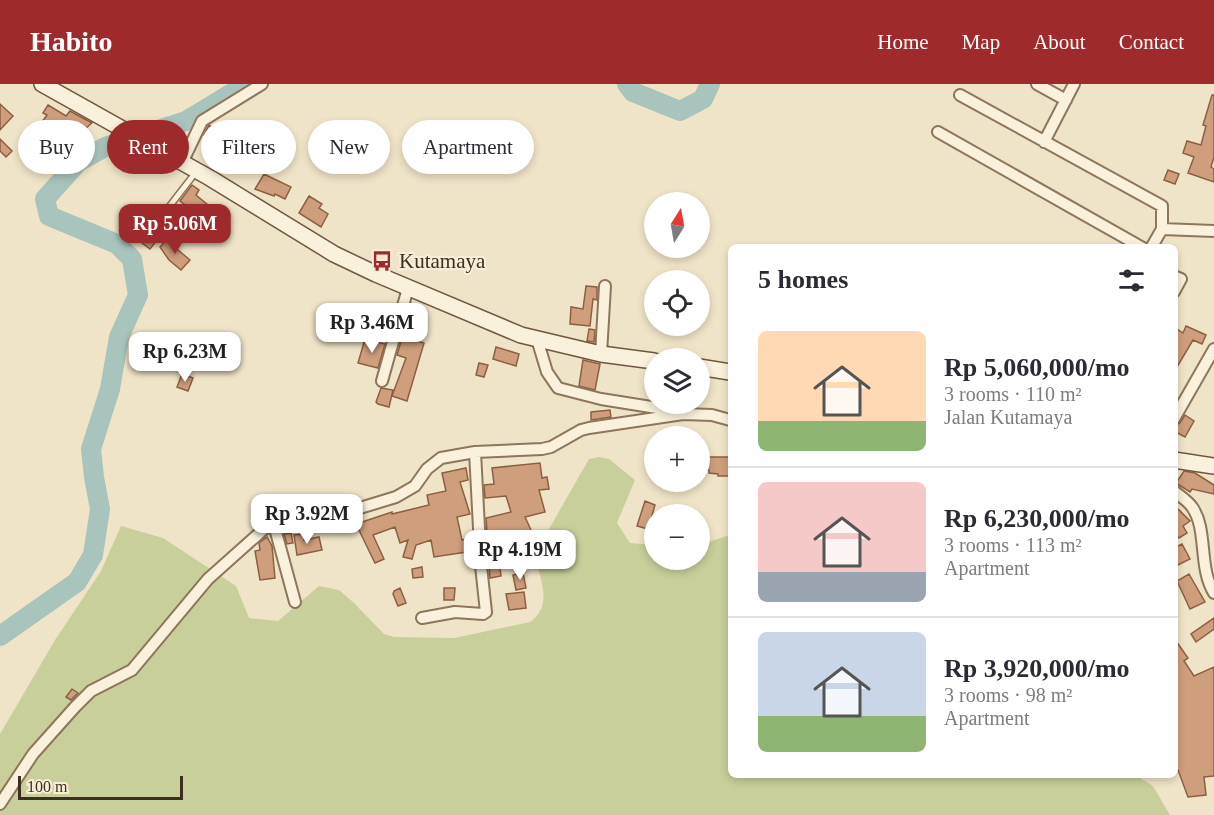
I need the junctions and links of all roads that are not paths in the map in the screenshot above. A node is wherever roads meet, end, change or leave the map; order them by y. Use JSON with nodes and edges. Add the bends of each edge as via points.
{"nodes":[{"id":1,"x":42,"y":84,"type":"edge"},
{"id":2,"x":262,"y":84,"type":"edge"},
{"id":3,"x":1037,"y":84,"type":"edge"},
{"id":4,"x":1074,"y":84,"type":"edge"},
{"id":5,"x":960,"y":96,"type":"dead end"},
{"id":6,"x":1066,"y":100,"type":"junction"},
{"id":7,"x":107,"y":121,"type":"edge"},
{"id":8,"x":938,"y":132,"type":"dead end"},
{"id":9,"x":1044,"y":142,"type":"junction"},
{"id":10,"x":189,"y":148,"type":"edge"},
{"id":11,"x":189,"y":167,"type":"edge"},
{"id":12,"x":197,"y":171,"type":"junction"},
{"id":13,"x":162,"y":216,"type":"dead end"},
{"id":14,"x":1162,"y":229,"type":"junction"},
{"id":15,"x":1214,"y":231,"type":"edge"},
{"id":16,"x":1136,"y":244,"type":"edge"},
{"id":17,"x":1153,"y":244,"type":"edge"},
{"id":18,"x":605,"y":286,"type":"dead end"},
{"id":19,"x":408,"y":288,"type":"junction"},
{"id":20,"x":537,"y":339,"type":"junction"},
{"id":21,"x":1214,"y":349,"type":"edge"},
{"id":22,"x":601,"y":354,"type":"junction"},
{"id":23,"x":644,"y":359,"type":"edge"},
{"id":24,"x":710,"y":369,"type":"edge"},
{"id":25,"x":728,"y":372,"type":"edge"},
{"id":26,"x":382,"y":381,"type":"dead end"},
{"id":27,"x":644,"y":405,"type":"edge"},
{"id":28,"x":1178,"y":413,"type":"edge"},
{"id":29,"x":690,"y":414,"type":"edge"},
{"id":30,"x":702,"y":414,"type":"edge"},
{"id":31,"x":728,"y":420,"type":"edge"},
{"id":32,"x":475,"y":452,"type":"junction"},
{"id":33,"x":1178,"y":461,"type":"edge"},
{"id":34,"x":1214,"y":466,"type":"edge"},
{"id":35,"x":1178,"y":494,"type":"edge"},
{"id":36,"x":273,"y":521,"type":"junction"},
{"id":37,"x":1214,"y":593,"type":"edge"},
{"id":38,"x":295,"y":602,"type":"dead end"},
{"id":39,"x":422,"y":618,"type":"dead end"},
{"id":40,"x":0,"y":804,"type":"edge"}],
"edges":[{"from":1,"to":7,"type":"main road"},
{"from":2,"to":10,"type":"street","via":[[202,121]]},
{"from":3,"to":6,"type":"street"},
{"from":4,"to":6,"type":"street"},
{"from":5,"to":9,"type":"street"},
{"from":6,"to":9,"type":"street"},
{"from":8,"to":16,"type":"street"},
{"from":9,"to":14,"type":"street","via":[[1162,206]]},
{"from":11,"to":12,"type":"main road"},
{"from":12,"to":13,"type":"lane"},
{"from":12,"to":19,"type":"main road","via":[[334,254]]},
{"from":14,"to":15,"type":"street"},
{"from":14,"to":17,"type":"street"},
{"from":18,"to":22,"type":"street"},
{"from":19,"to":20,"type":"main road"},
{"from":19,"to":26,"type":"street"},
{"from":20,"to":22,"type":"main road"},
{"from":20,"to":27,"type":"street","via":[[547,372],[558,388]]},
{"from":21,"to":28,"type":"street"},
{"from":22,"to":23,"type":"main road"},
{"from":24,"to":25,"type":"main road"},
{"from":29,"to":32,"type":"street","via":[[590,428],[551,447]]},
{"from":30,"to":31,"type":"street"},
{"from":32,"to":36,"type":"street","via":[[441,458],[427,469],[416,486],[396,497],[350,511],[293,515]]},
{"from":32,"to":39,"type":"street","via":[[486,612],[442,613]]},
{"from":33,"to":34,"type":"main road"},
{"from":35,"to":37,"type":"street","via":[[1192,506],[1198,519],[1204,565]]},
{"from":36,"to":38,"type":"street"},
{"from":36,"to":40,"type":"street","via":[[208,579],[132,670],[91,691],[75,707],[33,754]]}]}
